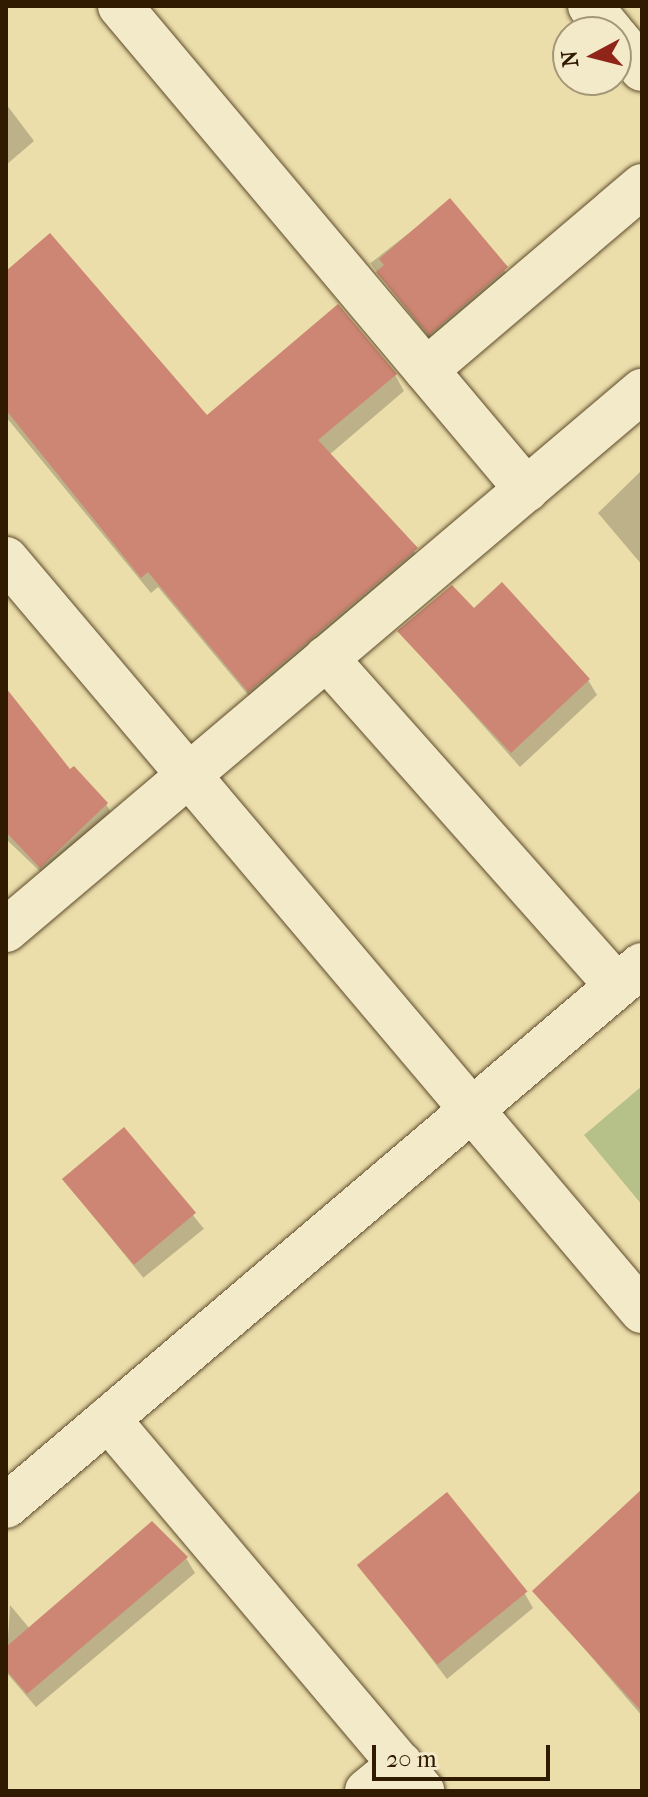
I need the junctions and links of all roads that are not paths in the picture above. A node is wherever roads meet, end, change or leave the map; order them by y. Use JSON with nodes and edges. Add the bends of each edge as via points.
{"nodes":[{"id":1,"x":120,"y":6,"type":"edge"},
{"id":2,"x":642,"y":186,"type":"edge"},
{"id":3,"x":426,"y":370,"type":"junction"},
{"id":4,"x":642,"y":391,"type":"edge"},
{"id":5,"x":527,"y":490,"type":"junction"},
{"id":6,"x":6,"y":559,"type":"edge"},
{"id":7,"x":326,"y":658,"type":"junction"},
{"id":8,"x":189,"y":774,"type":"junction"},
{"id":9,"x":6,"y":930,"type":"edge"},
{"id":10,"x":630,"y":975,"type":"edge"},
{"id":11,"x":473,"y":1108,"type":"junction"},
{"id":12,"x":642,"y":1311,"type":"edge"},
{"id":13,"x":108,"y":1419,"type":"junction"},
{"id":14,"x":6,"y":1506,"type":"edge"},
{"id":15,"x":396,"y":1782,"type":"edge"}],
"edges":[{"from":1,"to":3,"type":"street"},
{"from":2,"to":3,"type":"street"},
{"from":3,"to":5,"type":"street"},
{"from":4,"to":5,"type":"street"},
{"from":5,"to":7,"type":"street"},
{"from":6,"to":8,"type":"street"},
{"from":7,"to":8,"type":"street"},
{"from":7,"to":10,"type":"street"},
{"from":8,"to":9,"type":"street"},
{"from":8,"to":11,"type":"street"},
{"from":10,"to":11,"type":"street"},
{"from":11,"to":12,"type":"street"},
{"from":11,"to":13,"type":"street"},
{"from":13,"to":14,"type":"street"},
{"from":13,"to":15,"type":"street"}]}
